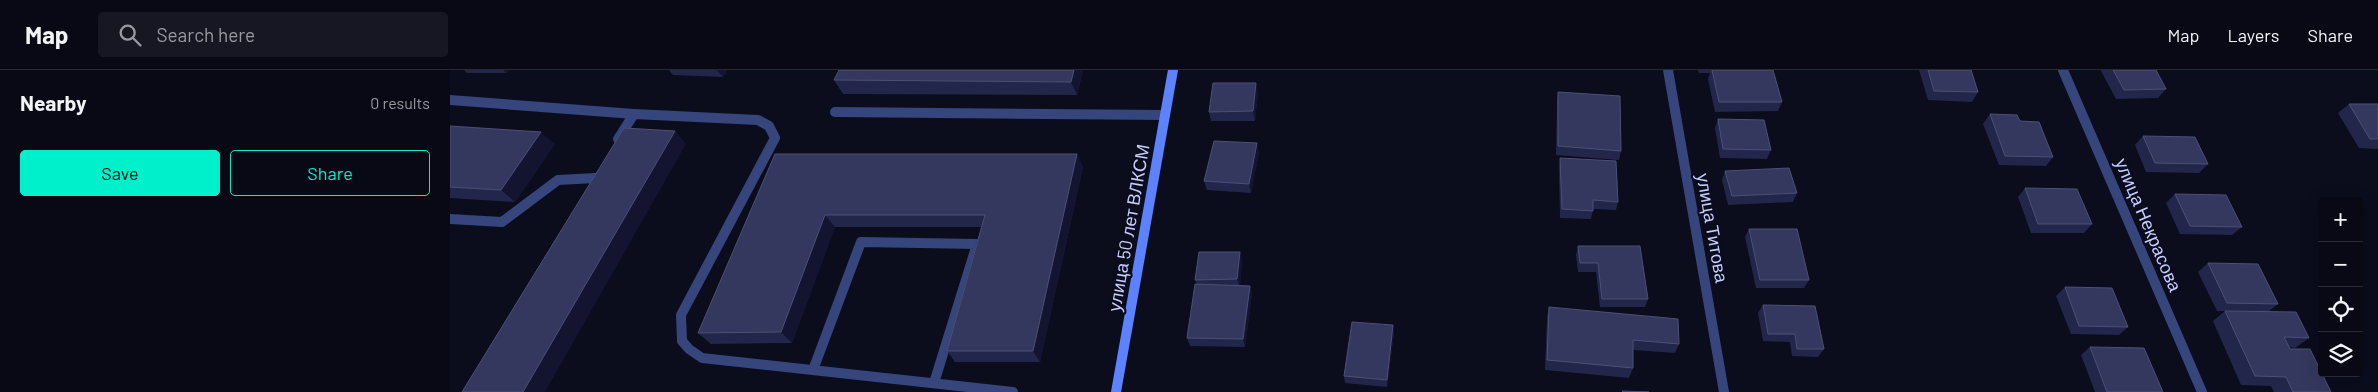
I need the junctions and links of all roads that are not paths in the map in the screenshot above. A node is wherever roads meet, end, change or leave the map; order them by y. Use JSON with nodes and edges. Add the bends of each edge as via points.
{"nodes":[{"id":1,"x":1173,"y":70,"type":"edge"},
{"id":2,"x":1668,"y":70,"type":"edge"},
{"id":3,"x":2063,"y":70,"type":"edge"},
{"id":4,"x":450,"y":100,"type":"edge"},
{"id":5,"x":836,"y":112,"type":"dead end"},
{"id":6,"x":634,"y":114,"type":"junction"},
{"id":7,"x":1165,"y":115,"type":"junction"},
{"id":8,"x":614,"y":146,"type":"edge"},
{"id":9,"x":595,"y":178,"type":"edge"},
{"id":10,"x":450,"y":220,"type":"edge"},
{"id":11,"x":813,"y":370,"type":"junction"},
{"id":12,"x":934,"y":384,"type":"junction"},
{"id":13,"x":962,"y":389,"type":"edge"},
{"id":14,"x":1013,"y":392,"type":"edge"},
{"id":15,"x":1116,"y":392,"type":"edge"},
{"id":16,"x":1724,"y":392,"type":"edge"},
{"id":17,"x":2202,"y":392,"type":"edge"}],
"edges":[{"from":1,"to":7,"type":"street","name":"улица 50 лет ВЛКСМ"},
{"from":2,"to":16,"type":"street","name":"улица Титова"},
{"from":3,"to":17,"type":"street","name":"улица Некрасова"},
{"from":4,"to":6,"type":"street"},
{"from":5,"to":7,"type":"street"},
{"from":6,"to":8,"type":"street"},
{"from":6,"to":11,"type":"street","via":[[758,120],[769,126],[775,138],[681,315],[680,335],[685,348],[702,358]]},
{"from":7,"to":15,"type":"street","name":"улица 50 лет ВЛКСМ"},
{"from":9,"to":10,"type":"street","via":[[558,180],[502,222]]},
{"from":11,"to":12,"type":"street"},
{"from":11,"to":12,"type":"street","via":[[861,242],[977,244]]},
{"from":12,"to":13,"type":"street"},
{"from":13,"to":14,"type":"street"}]}
